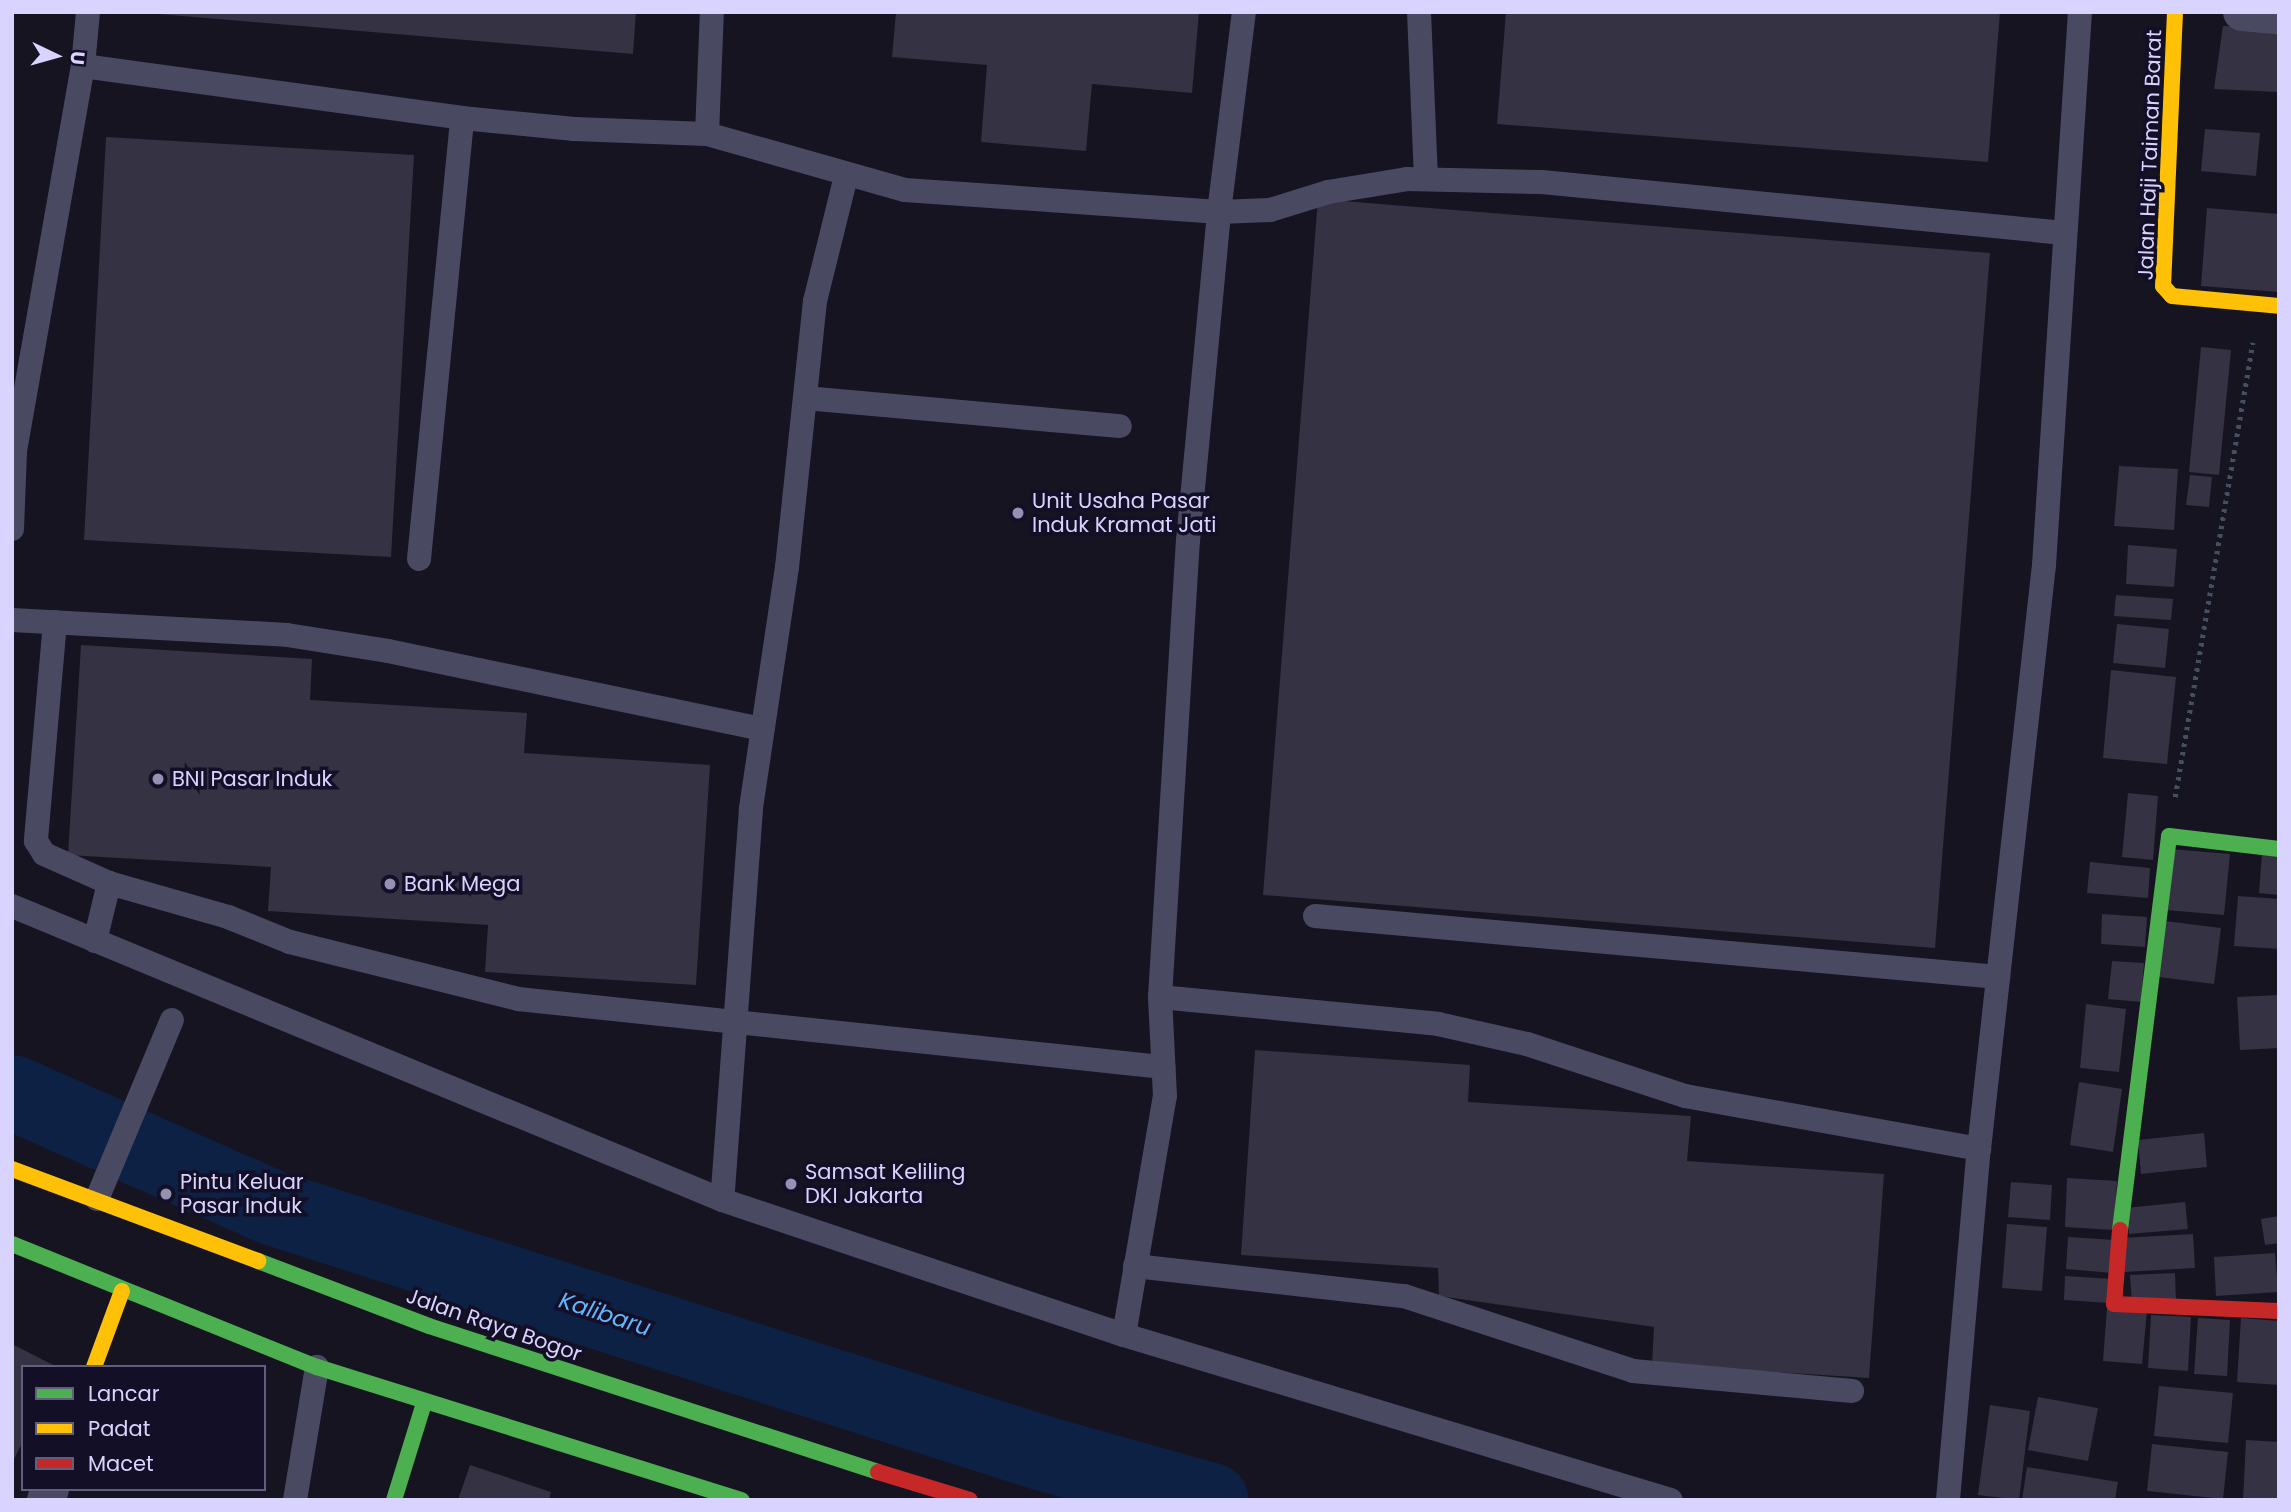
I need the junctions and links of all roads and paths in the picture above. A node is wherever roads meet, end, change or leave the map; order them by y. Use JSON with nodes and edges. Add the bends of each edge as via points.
{"nodes":[{"id":1,"x":88,"y":12,"type":"edge"},
{"id":2,"x":712,"y":12,"type":"edge"},
{"id":3,"x":1244,"y":12,"type":"edge"},
{"id":4,"x":1419,"y":12,"type":"edge"},
{"id":5,"x":2080,"y":12,"type":"edge"},
{"id":6,"x":2175,"y":12,"type":"edge"},
{"id":7,"x":2242,"y":12,"type":"edge"},
{"id":8,"x":2279,"y":15,"type":"edge"},
{"id":9,"x":83,"y":66,"type":"junction"},
{"id":10,"x":462,"y":118,"type":"junction"},
{"id":11,"x":707,"y":134,"type":"junction"},
{"id":12,"x":846,"y":176,"type":"junction"},
{"id":13,"x":1426,"y":178,"type":"junction"},
{"id":14,"x":1219,"y":212,"type":"junction"},
{"id":15,"x":2064,"y":233,"type":"junction"},
{"id":16,"x":2260,"y":304,"type":"junction"},
{"id":17,"x":2279,"y":306,"type":"edge"},
{"id":18,"x":805,"y":398,"type":"junction"},
{"id":19,"x":1120,"y":426,"type":"dead end"},
{"id":20,"x":12,"y":529,"type":"edge"},
{"id":21,"x":419,"y":559,"type":"dead end"},
{"id":22,"x":12,"y":620,"type":"edge"},
{"id":23,"x":55,"y":622,"type":"junction"},
{"id":24,"x":762,"y":729,"type":"junction"},
{"id":25,"x":2169,"y":836,"type":"junction"},
{"id":26,"x":2279,"y":849,"type":"edge"},
{"id":27,"x":109,"y":883,"type":"junction"},
{"id":28,"x":12,"y":906,"type":"edge"},
{"id":29,"x":1315,"y":916,"type":"dead end"},
{"id":30,"x":95,"y":941,"type":"junction"},
{"id":31,"x":1998,"y":977,"type":"junction"},
{"id":32,"x":1160,"y":997,"type":"junction"},
{"id":33,"x":172,"y":1020,"type":"dead end"},
{"id":34,"x":734,"y":1020,"type":"junction"},
{"id":35,"x":1163,"y":1067,"type":"junction"},
{"id":36,"x":1979,"y":1149,"type":"junction"},
{"id":37,"x":12,"y":1169,"type":"edge"},
{"id":38,"x":97,"y":1199,"type":"junction"},
{"id":39,"x":722,"y":1200,"type":"junction"},
{"id":40,"x":12,"y":1244,"type":"edge"},
{"id":41,"x":1135,"y":1266,"type":"junction"},
{"id":42,"x":122,"y":1291,"type":"junction"},
{"id":43,"x":2279,"y":1311,"type":"edge"},
{"id":44,"x":1124,"y":1335,"type":"junction"},
{"id":45,"x":95,"y":1365,"type":"edge"},
{"id":46,"x":317,"y":1367,"type":"junction"},
{"id":47,"x":1852,"y":1391,"type":"dead end"},
{"id":48,"x":424,"y":1403,"type":"junction"},
{"id":49,"x":680,"y":1491,"type":"edge"},
{"id":50,"x":295,"y":1500,"type":"edge"},
{"id":51,"x":394,"y":1500,"type":"edge"},
{"id":52,"x":742,"y":1500,"type":"edge"},
{"id":53,"x":970,"y":1500,"type":"edge"},
{"id":54,"x":1671,"y":1500,"type":"edge"},
{"id":55,"x":1948,"y":1500,"type":"edge"}],
"edges":[{"from":1,"to":9,"type":"lane"},
{"from":2,"to":11,"type":"lane"},
{"from":3,"to":14,"type":"lane"},
{"from":4,"to":13,"type":"lane"},
{"from":5,"to":15,"type":"lane"},
{"from":6,"to":16,"type":"main road","name":"Jalan Haji Taiman Barat","via":[[2163,286],[2172,296]]},
{"from":7,"to":8,"type":"street"},
{"from":9,"to":10,"type":"lane"},
{"from":9,"to":20,"type":"lane","via":[[15,451]]},
{"from":10,"to":11,"type":"lane","via":[[574,129]]},
{"from":10,"to":21,"type":"lane"},
{"from":11,"to":12,"type":"lane"},
{"from":12,"to":14,"type":"lane","via":[[905,190]]},
{"from":12,"to":18,"type":"lane","via":[[815,301]]},
{"from":13,"to":14,"type":"lane","via":[[1328,192],[1270,210]]},
{"from":13,"to":15,"type":"lane","via":[[1542,182]]},
{"from":14,"to":32,"type":"lane","via":[[1188,541]]},
{"from":15,"to":31,"type":"lane","via":[[2044,565]]},
{"from":16,"to":17,"type":"main road"},
{"from":16,"to":25,"type":"path"},
{"from":18,"to":19,"type":"lane"},
{"from":18,"to":24,"type":"lane","via":[[787,567]]},
{"from":22,"to":23,"type":"lane"},
{"from":23,"to":24,"type":"lane","via":[[287,635],[388,651]]},
{"from":23,"to":27,"type":"lane","via":[[36,841],[44,854]]},
{"from":24,"to":34,"type":"lane"},
{"from":25,"to":26,"type":"main road"},
{"from":25,"to":43,"type":"main road","via":[[2123,1190],[2114,1304]]},
{"from":27,"to":30,"type":"lane"},
{"from":27,"to":34,"type":"lane","via":[[228,917],[290,942],[518,999]]},
{"from":28,"to":30,"type":"lane"},
{"from":29,"to":31,"type":"lane"},
{"from":30,"to":39,"type":"lane"},
{"from":31,"to":36,"type":"lane"},
{"from":32,"to":35,"type":"lane"},
{"from":32,"to":36,"type":"lane","via":[[1438,1024],[1527,1044],[1685,1096]]},
{"from":33,"to":38,"type":"lane"},
{"from":34,"to":35,"type":"lane"},
{"from":34,"to":39,"type":"lane"},
{"from":35,"to":41,"type":"lane","via":[[1165,1096]]},
{"from":36,"to":55,"type":"lane"},
{"from":37,"to":38,"type":"main road","name":"Jalan Raya Bogor"},
{"from":38,"to":53,"type":"main road","name":"Jalan Raya Bogor","via":[[429,1326],[771,1440]]},
{"from":39,"to":44,"type":"lane"},
{"from":40,"to":42,"type":"main road"},
{"from":41,"to":44,"type":"lane"},
{"from":41,"to":47,"type":"lane","via":[[1404,1296],[1633,1371]]},
{"from":42,"to":45,"type":"main road"},
{"from":42,"to":46,"type":"main road"},
{"from":44,"to":54,"type":"lane"},
{"from":46,"to":48,"type":"main road"},
{"from":46,"to":50,"type":"lane"},
{"from":48,"to":49,"type":"main road"},
{"from":48,"to":51,"type":"main road"},
{"from":49,"to":52,"type":"main road"}]}
